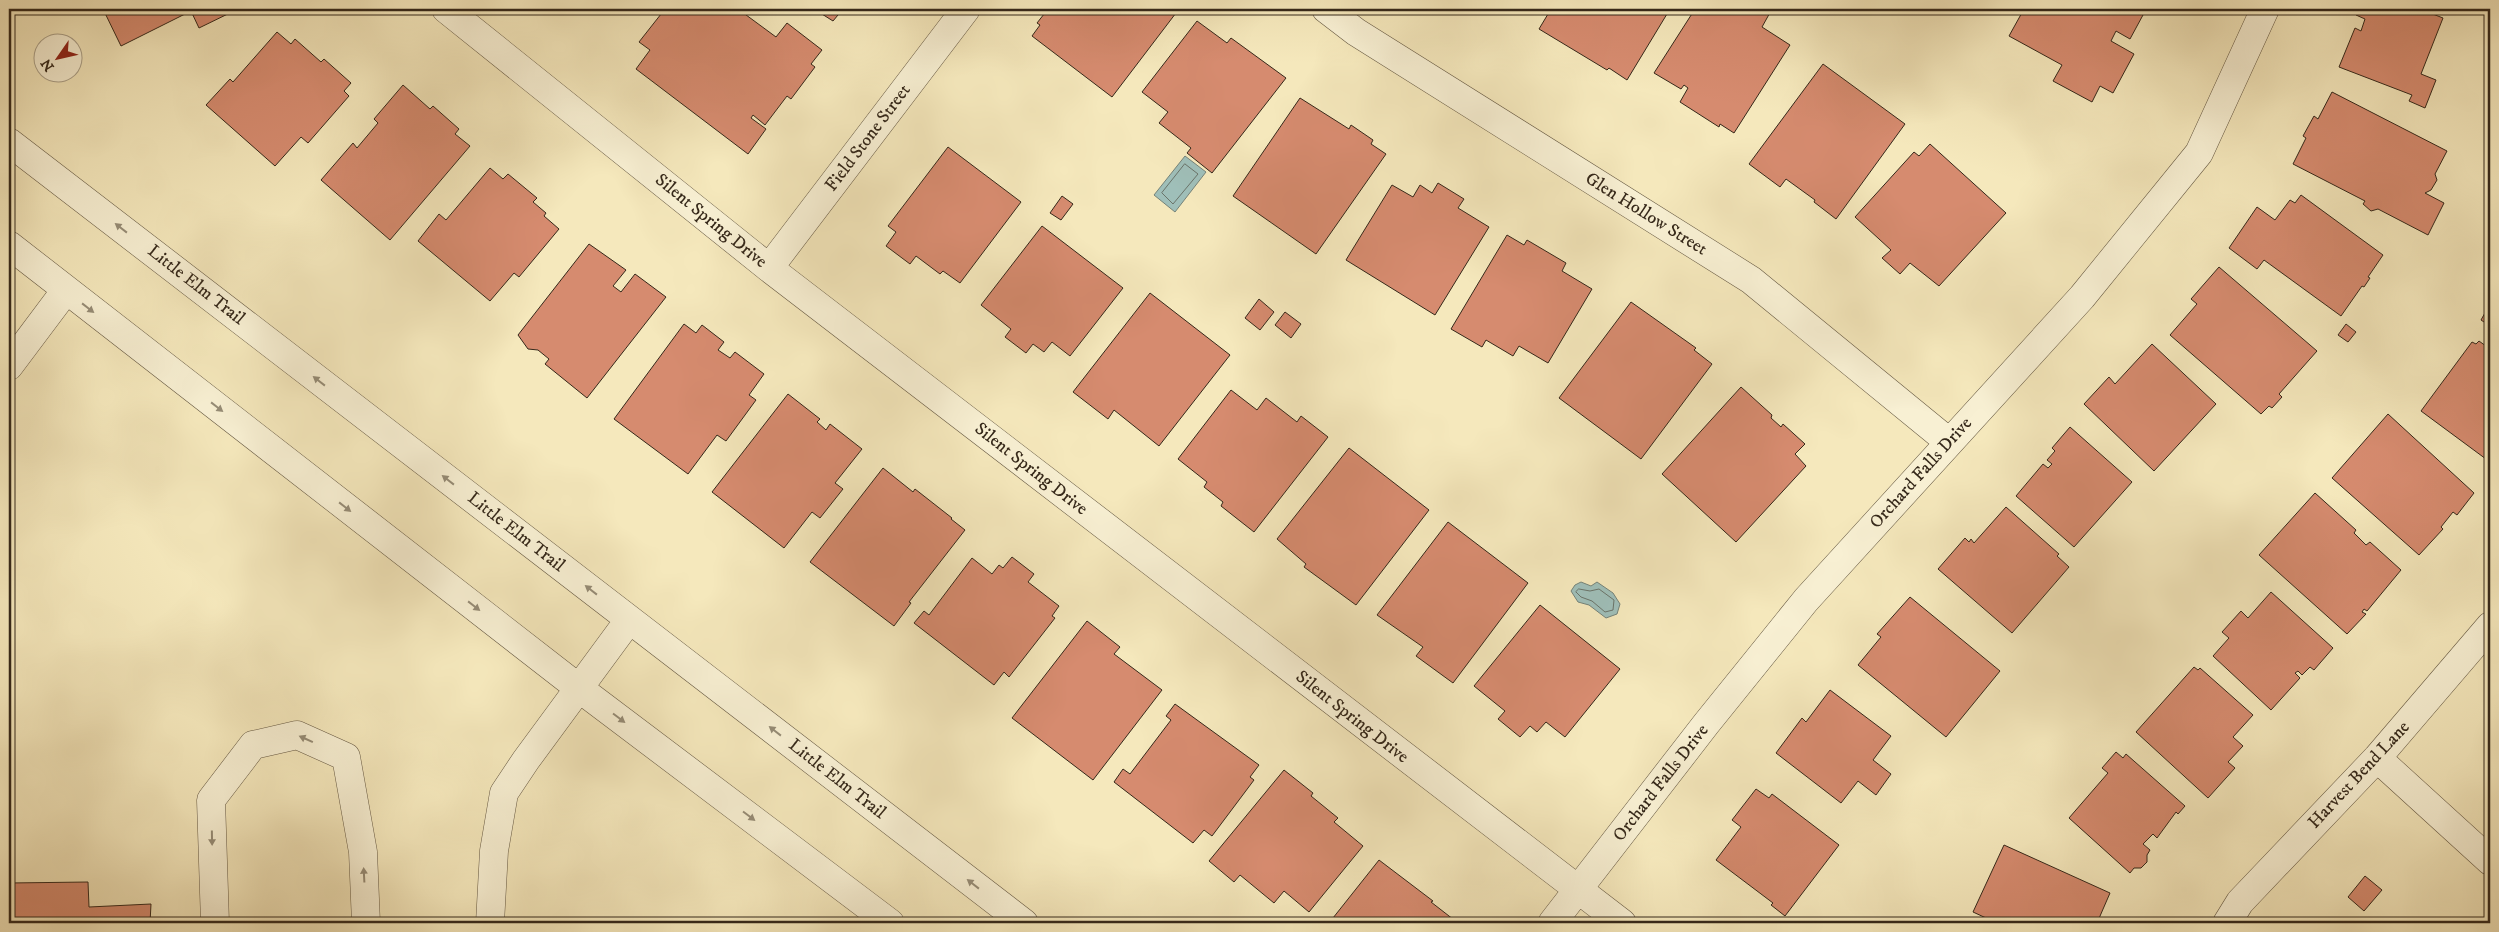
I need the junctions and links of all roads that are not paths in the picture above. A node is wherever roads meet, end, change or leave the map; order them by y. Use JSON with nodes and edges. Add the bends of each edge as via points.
{"nodes":[{"id":1,"x":446,"y":9,"type":"edge"},
{"id":2,"x":966,"y":9,"type":"edge"},
{"id":3,"x":1326,"y":9,"type":"edge"},
{"id":4,"x":2265,"y":9,"type":"edge"},
{"id":5,"x":9,"y":142,"type":"edge"},
{"id":6,"x":9,"y":245,"type":"edge"},
{"id":7,"x":769,"y":268,"type":"junction"},
{"id":8,"x":66,"y":290,"type":"junction"},
{"id":9,"x":9,"y":366,"type":"edge"},
{"id":10,"x":1949,"y":442,"type":"junction"},
{"id":11,"x":630,"y":620,"type":"junction"},
{"id":12,"x":2490,"y":626,"type":"edge"},
{"id":13,"x":580,"y":689,"type":"junction"},
{"id":14,"x":2377,"y":758,"type":"junction"},
{"id":15,"x":2490,"y":861,"type":"edge"},
{"id":16,"x":1578,"y":890,"type":"junction"},
{"id":17,"x":215,"y":923,"type":"edge"},
{"id":18,"x":366,"y":923,"type":"edge"},
{"id":19,"x":490,"y":923,"type":"edge"},
{"id":20,"x":890,"y":923,"type":"edge"},
{"id":21,"x":1024,"y":923,"type":"edge"},
{"id":22,"x":1552,"y":923,"type":"edge"},
{"id":23,"x":1622,"y":923,"type":"edge"},
{"id":24,"x":2227,"y":923,"type":"edge"}],
"edges":[{"from":1,"to":7,"type":"street","name":"Silent Spring Drive"},
{"from":2,"to":7,"type":"street","name":"Field Stone Street"},
{"from":3,"to":10,"type":"street","name":"Glen Hollow Street","via":[[1356,32],[1751,280]]},
{"from":4,"to":10,"type":"street","name":"Orchard Falls Drive","via":[[2199,153],[2082,298]]},
{"from":11,"to":5,"type":"street","name":"Little Elm Trail","one_way":true},
{"from":6,"to":8,"type":"street"},
{"from":7,"to":16,"type":"street","name":"Silent Spring Drive"},
{"from":8,"to":9,"type":"street"},
{"from":8,"to":13,"type":"street","one_way":true},
{"from":10,"to":16,"type":"street","name":"Orchard Falls Drive","via":[[1806,600]]},
{"from":11,"to":13,"type":"street"},
{"from":21,"to":11,"type":"street","name":"Little Elm Trail","one_way":true},
{"from":12,"to":14,"type":"street","name":"Harvest Bend Lane"},
{"from":13,"to":19,"type":"street","via":[[504,794],[494,851]]},
{"from":13,"to":20,"type":"street","one_way":true},
{"from":14,"to":15,"type":"street"},
{"from":14,"to":24,"type":"street","name":"Harvest Bend Lane","via":[[2240,902]]},
{"from":16,"to":22,"type":"street","name":"Orchard Falls Drive"},
{"from":16,"to":23,"type":"street","name":"Silent Spring Drive"},
{"from":18,"to":17,"type":"street","one_way":true,"via":[[363,852],[346,757],[297,735],[253,745],[211,800]]}]}
